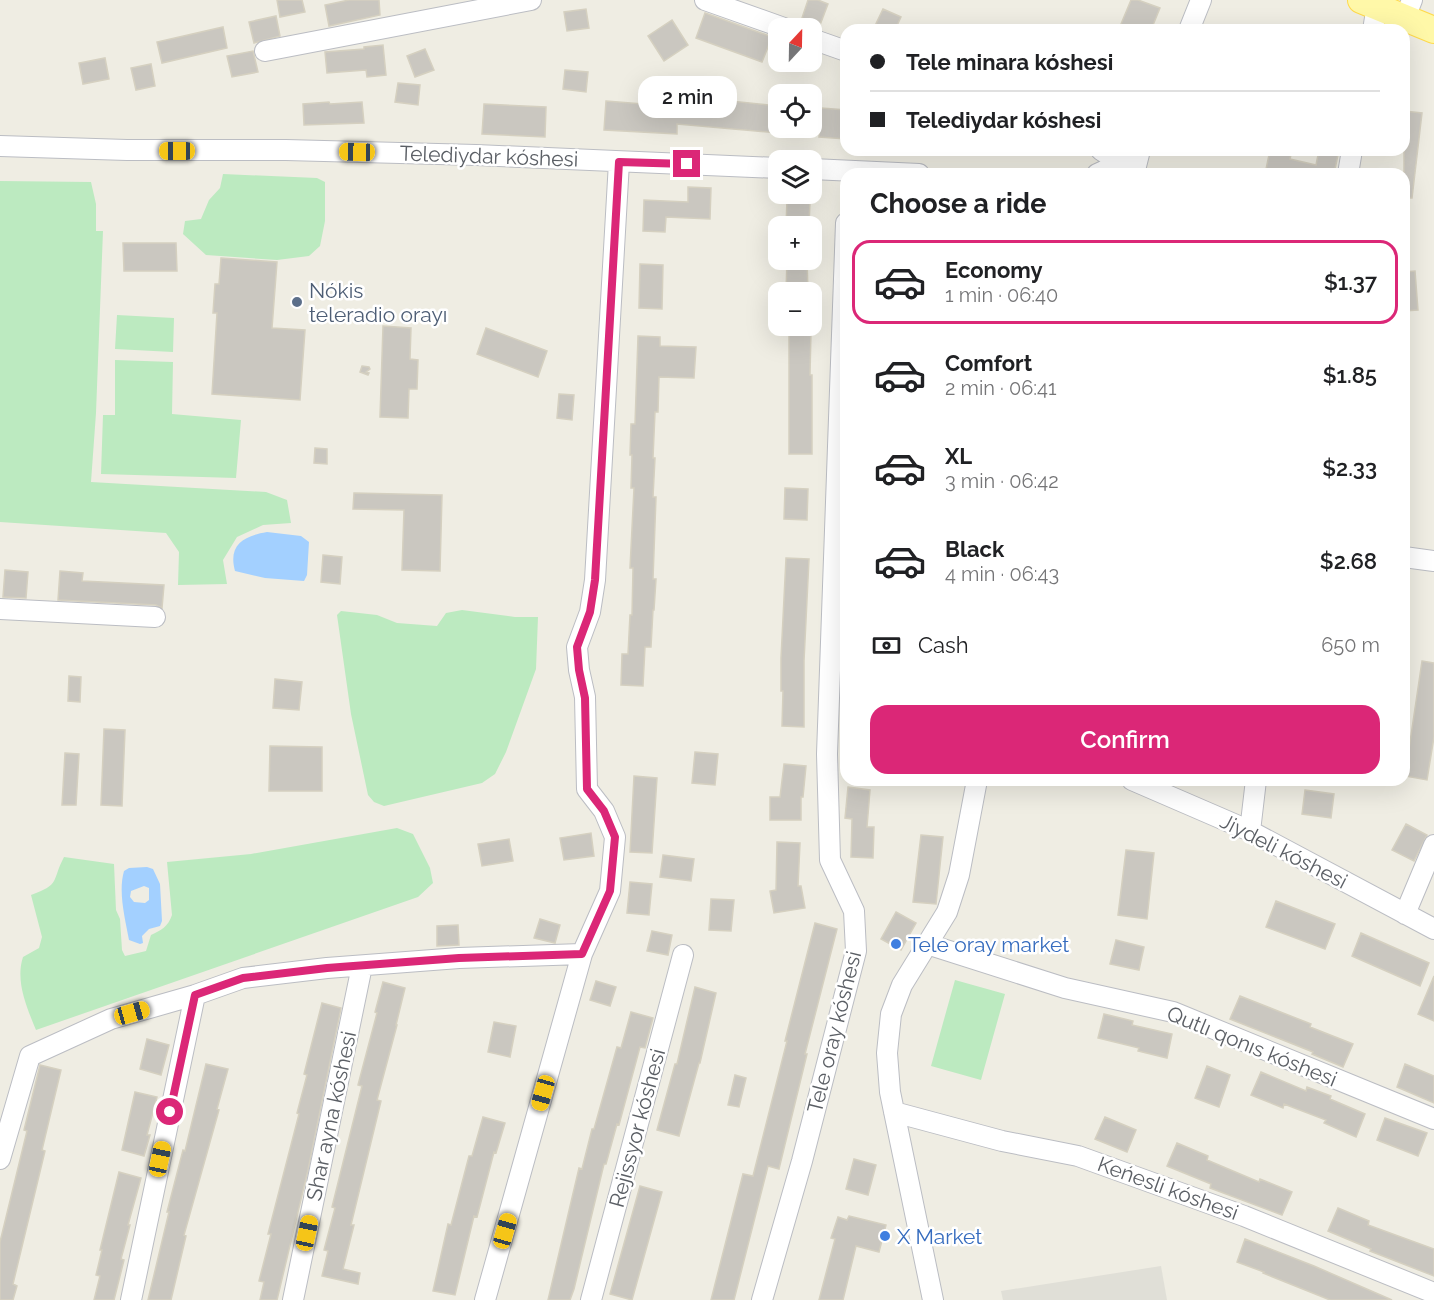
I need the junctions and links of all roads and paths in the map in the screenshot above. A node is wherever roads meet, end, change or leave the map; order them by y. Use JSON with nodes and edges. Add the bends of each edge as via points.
{"nodes":[{"id":1,"x":531,"y":0,"type":"edge"},
{"id":2,"x":705,"y":0,"type":"edge"},
{"id":3,"x":1201,"y":0,"type":"edge"},
{"id":4,"x":1409,"y":9,"type":"edge"},
{"id":5,"x":1370,"y":12,"type":"edge"},
{"id":6,"x":768,"y":22,"type":"edge"},
{"id":7,"x":1191,"y":24,"type":"edge"},
{"id":8,"x":1434,"y":30,"type":"edge"},
{"id":9,"x":822,"y":43,"type":"edge"},
{"id":10,"x":840,"y":49,"type":"edge"},
{"id":11,"x":265,"y":51,"type":"dead end"},
{"id":12,"x":0,"y":146,"type":"edge"},
{"id":13,"x":1109,"y":156,"type":"edge"},
{"id":14,"x":619,"y":162,"type":"junction"},
{"id":15,"x":768,"y":168,"type":"edge"},
{"id":16,"x":1126,"y":168,"type":"edge"},
{"id":17,"x":822,"y":170,"type":"edge"},
{"id":18,"x":840,"y":171,"type":"edge"},
{"id":19,"x":840,"y":391,"type":"edge"},
{"id":20,"x":1410,"y":557,"type":"edge"},
{"id":21,"x":1434,"y":561,"type":"edge"},
{"id":22,"x":0,"y":609,"type":"edge"},
{"id":23,"x":155,"y":617,"type":"dead end"},
{"id":24,"x":976,"y":786,"type":"edge"},
{"id":25,"x":1146,"y":786,"type":"edge"},
{"id":26,"x":1255,"y":786,"type":"edge"},
{"id":27,"x":1250,"y":831,"type":"junction"},
{"id":28,"x":1434,"y":845,"type":"edge"},
{"id":29,"x":1405,"y":914,"type":"junction"},
{"id":30,"x":1434,"y":929,"type":"edge"},
{"id":31,"x":927,"y":944,"type":"junction"},
{"id":32,"x":582,"y":954,"type":"junction"},
{"id":33,"x":683,"y":955,"type":"dead end"},
{"id":34,"x":363,"y":966,"type":"junction"},
{"id":35,"x":195,"y":995,"type":"junction"},
{"id":36,"x":894,"y":1112,"type":"junction"},
{"id":37,"x":1434,"y":1119,"type":"edge"},
{"id":38,"x":0,"y":1159,"type":"edge"},
{"id":39,"x":1434,"y":1293,"type":"edge"},
{"id":40,"x":131,"y":1300,"type":"edge"},
{"id":41,"x":293,"y":1300,"type":"edge"},
{"id":42,"x":485,"y":1300,"type":"edge"},
{"id":43,"x":591,"y":1300,"type":"edge"},
{"id":44,"x":762,"y":1300,"type":"edge"},
{"id":45,"x":933,"y":1300,"type":"edge"}],
"edges":[{"from":1,"to":11,"type":"street"},
{"from":2,"to":6,"type":"street"},
{"from":3,"to":7,"type":"street"},
{"from":4,"to":5,"type":"main road"},
{"from":4,"to":8,"type":"main road"},
{"from":9,"to":10,"type":"street"},
{"from":12,"to":14,"type":"street","name":"Telediydar kóshesi","via":[[286,150]]},
{"from":13,"to":16,"type":"street"},
{"from":14,"to":15,"type":"street","name":"Telediydar kóshesi"},
{"from":14,"to":32,"type":"street","via":[[595,580],[590,612],[577,647],[585,698],[587,789],[604,811],[615,837],[610,891]]},
{"from":17,"to":18,"type":"street"},
{"from":19,"to":44,"type":"street","name":"Tele oray kóshesi","via":[[827,754],[830,860],[854,911],[856,951]]},
{"from":20,"to":21,"type":"street"},
{"from":22,"to":23,"type":"street"},
{"from":24,"to":31,"type":"street","via":[[959,875],[947,912]]},
{"from":25,"to":27,"type":"street","name":"Jiydeli kóshesi"},
{"from":26,"to":27,"type":"street"},
{"from":27,"to":29,"type":"street","name":"Jiydeli kóshesi"},
{"from":28,"to":29,"type":"street"},
{"from":29,"to":30,"type":"street","name":"Jiydeli kóshesi"},
{"from":31,"to":36,"type":"street","via":[[902,985],[891,1014],[887,1053]]},
{"from":31,"to":37,"type":"street","name":"Qutlı qonıs kóshesi","via":[[1065,988],[1173,1012]]},
{"from":32,"to":34,"type":"street"},
{"from":32,"to":42,"type":"street"},
{"from":33,"to":43,"type":"street","name":"Rejissyor kóshesi"},
{"from":34,"to":35,"type":"street","via":[[243,978]]},
{"from":34,"to":41,"type":"street","name":"Shar ayna kóshesi"},
{"from":35,"to":38,"type":"street","via":[[111,1019],[30,1056]]},
{"from":35,"to":40,"type":"street"},
{"from":36,"to":39,"type":"street","name":"Keńesli kóshesi","via":[[1002,1141],[1078,1156],[1245,1216]]},
{"from":36,"to":45,"type":"street"}]}
